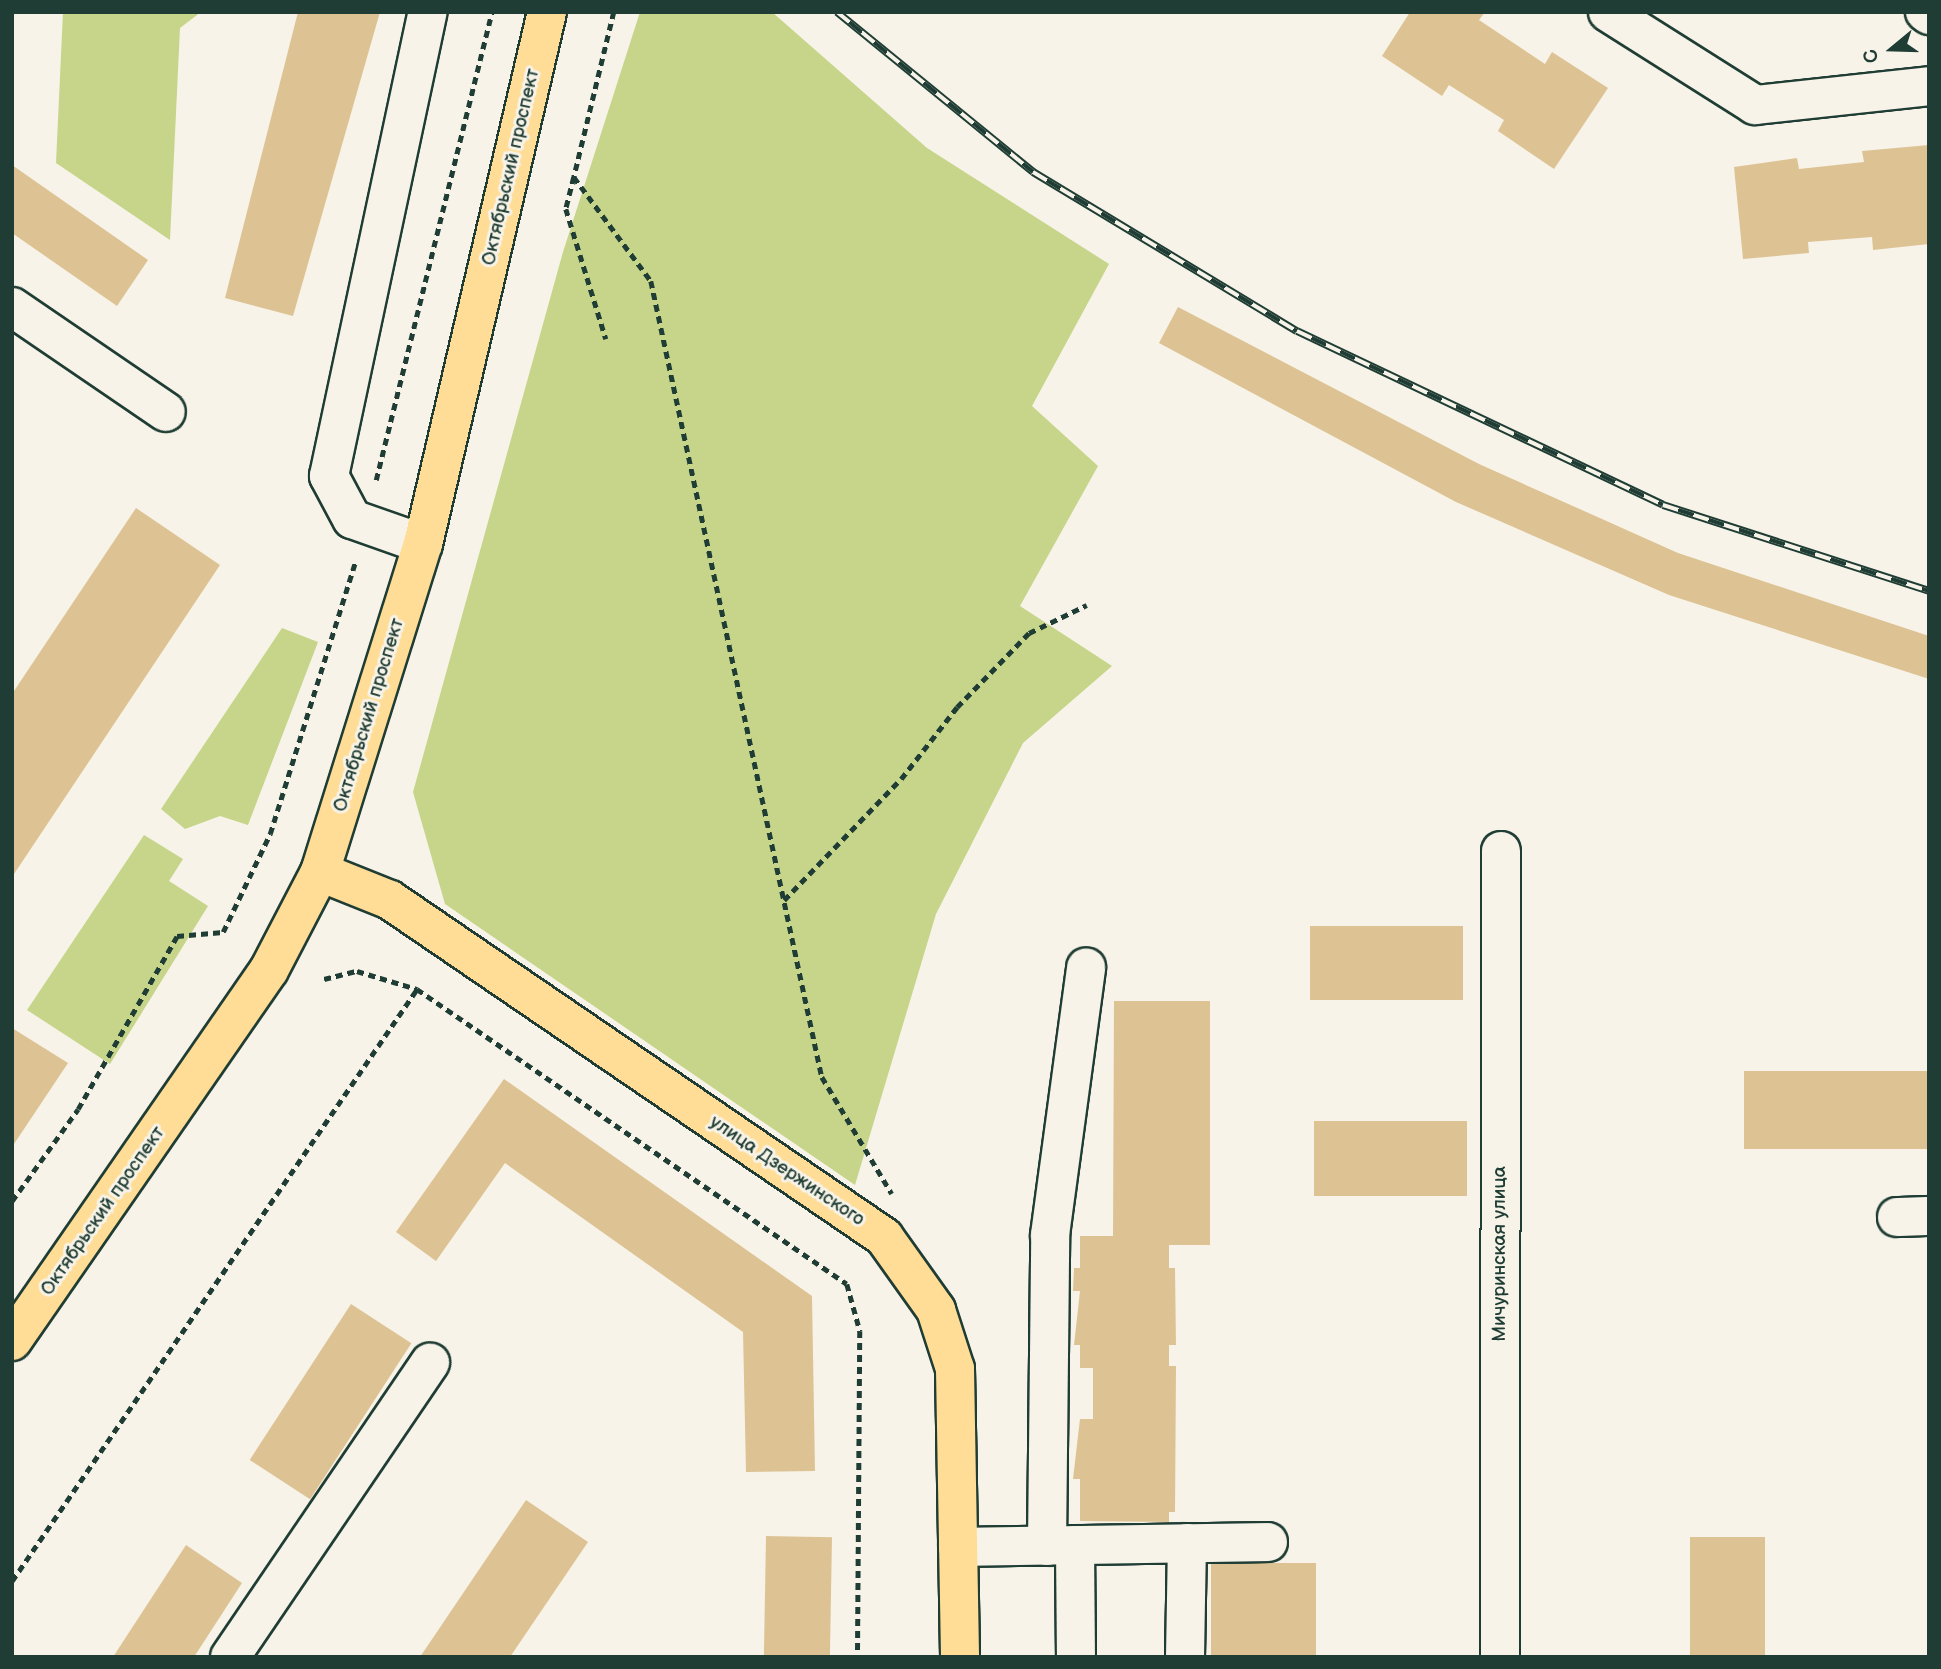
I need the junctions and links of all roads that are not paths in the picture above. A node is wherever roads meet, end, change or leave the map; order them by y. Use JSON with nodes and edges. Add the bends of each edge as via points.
{"nodes":[{"id":1,"x":428,"y":12,"type":"edge"},
{"id":2,"x":547,"y":12,"type":"edge"},
{"id":3,"x":1608,"y":12,"type":"edge"},
{"id":4,"x":1929,"y":86,"type":"edge"},
{"id":5,"x":12,"y":307,"type":"edge"},
{"id":6,"x":166,"y":412,"type":"dead end"},
{"id":7,"x":423,"y":544,"type":"junction"},
{"id":8,"x":1501,"y":851,"type":"dead end"},
{"id":9,"x":320,"y":872,"type":"junction"},
{"id":10,"x":1086,"y":967,"type":"dead end"},
{"id":11,"x":12,"y":1341,"type":"edge"},
{"id":12,"x":430,"y":1363,"type":"dead end"},
{"id":13,"x":1268,"y":1542,"type":"dead end"},
{"id":14,"x":1187,"y":1543,"type":"junction"},
{"id":15,"x":1061,"y":1546,"type":"junction"},
{"id":16,"x":958,"y":1547,"type":"junction"},
{"id":17,"x":230,"y":1657,"type":"edge"},
{"id":18,"x":960,"y":1657,"type":"edge"},
{"id":19,"x":1076,"y":1657,"type":"edge"},
{"id":20,"x":1185,"y":1657,"type":"edge"},
{"id":21,"x":1500,"y":1657,"type":"edge"}],
"edges":[{"from":1,"to":7,"type":"street","via":[[329,477],[352,519]]},
{"from":2,"to":7,"type":"main road","name":"Октябрьский проспект"},
{"from":3,"to":4,"type":"street","via":[[1755,105]]},
{"from":5,"to":6,"type":"street"},
{"from":7,"to":9,"type":"main road","name":"Октябрьский проспект"},
{"from":8,"to":21,"type":"street","name":"Мичуринская улица"},
{"from":9,"to":11,"type":"main road","name":"Октябрьский проспект","via":[[269,970]]},
{"from":9,"to":16,"type":"main road","name":"улица Дзержинского","via":[[390,900],[884,1237],[936,1310],[955,1369]]},
{"from":10,"to":15,"type":"street","via":[[1050,1235]]},
{"from":12,"to":17,"type":"street"},
{"from":13,"to":14,"type":"street"},
{"from":14,"to":15,"type":"street"},
{"from":14,"to":20,"type":"street"},
{"from":15,"to":16,"type":"street"},
{"from":15,"to":19,"type":"street"},
{"from":16,"to":18,"type":"main road","name":"улица Дзержинского"}]}
